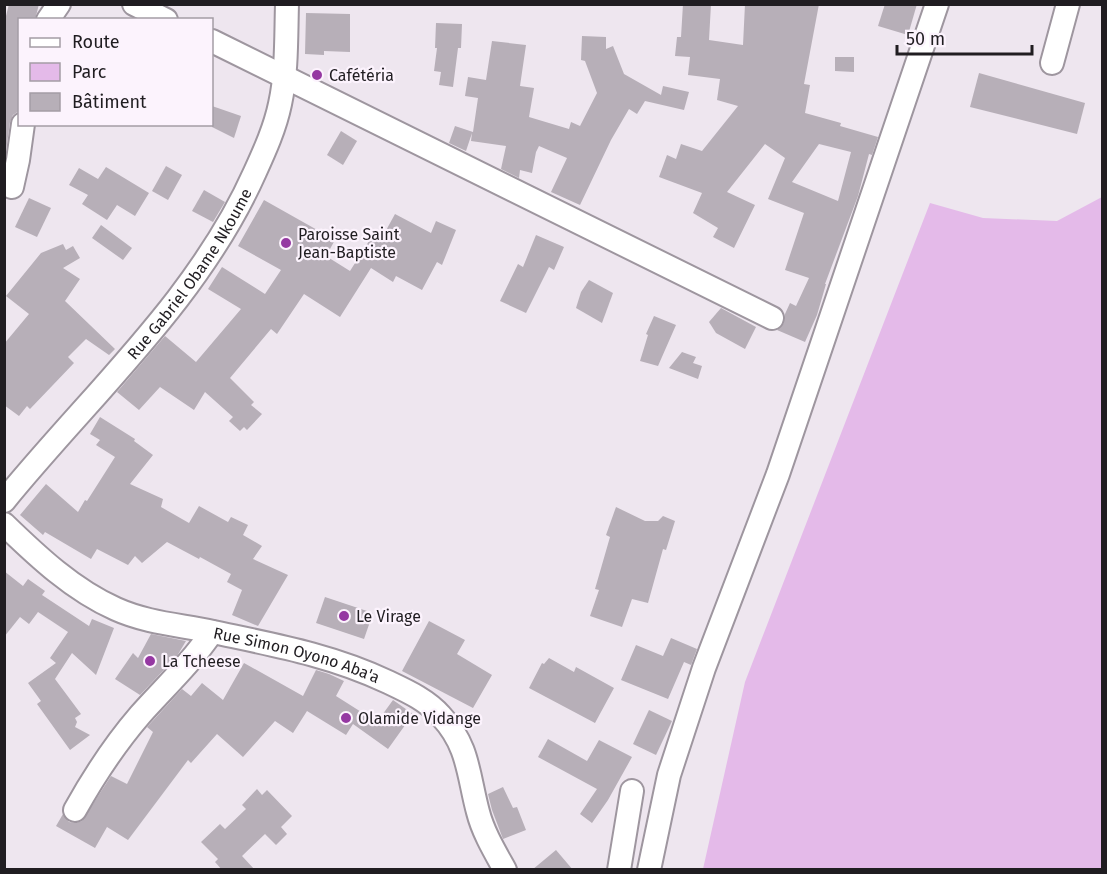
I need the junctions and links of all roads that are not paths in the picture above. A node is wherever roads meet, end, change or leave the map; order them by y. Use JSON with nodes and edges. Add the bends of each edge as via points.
{"nodes":[{"id":1,"x":60,"y":4,"type":"edge"},
{"id":2,"x":134,"y":4,"type":"edge"},
{"id":3,"x":287,"y":4,"type":"edge"},
{"id":4,"x":937,"y":4,"type":"edge"},
{"id":5,"x":1068,"y":4,"type":"edge"},
{"id":6,"x":50,"y":18,"type":"edge"},
{"id":7,"x":162,"y":18,"type":"edge"},
{"id":8,"x":213,"y":41,"type":"edge"},
{"id":9,"x":1052,"y":63,"type":"dead end"},
{"id":10,"x":285,"y":76,"type":"junction"},
{"id":11,"x":23,"y":126,"type":"edge"},
{"id":12,"x":12,"y":187,"type":"dead end"},
{"id":13,"x":772,"y":318,"type":"dead end"},
{"id":14,"x":4,"y":501,"type":"edge"},
{"id":15,"x":4,"y":524,"type":"edge"},
{"id":16,"x":212,"y":632,"type":"junction"},
{"id":17,"x":632,"y":791,"type":"dead end"},
{"id":18,"x":75,"y":810,"type":"dead end"},
{"id":19,"x":505,"y":870,"type":"edge"},
{"id":20,"x":619,"y":870,"type":"edge"},
{"id":21,"x":649,"y":870,"type":"edge"}],
"edges":[{"from":1,"to":6,"type":"street"},
{"from":2,"to":7,"type":"street"},
{"from":3,"to":10,"type":"street","name":"Rue Gabriel Obame Nkoume"},
{"from":4,"to":21,"type":"street","via":[[778,474],[700,679],[669,774]]},
{"from":5,"to":9,"type":"street"},
{"from":8,"to":10,"type":"street"},
{"from":10,"to":13,"type":"street"},
{"from":10,"to":14,"type":"street","name":"Rue Gabriel Obame Nkoume","via":[[271,137],[228,228],[147,337]]},
{"from":11,"to":12,"type":"street"},
{"from":15,"to":16,"type":"street","name":"Rue Simon Oyono Aba'a","via":[[75,586],[116,609]]},
{"from":16,"to":18,"type":"street","via":[[101,765]]},
{"from":16,"to":19,"type":"street","name":"Rue Simon Oyono Aba'a","via":[[344,663],[429,704],[460,741],[485,832]]},
{"from":17,"to":20,"type":"street"}]}
